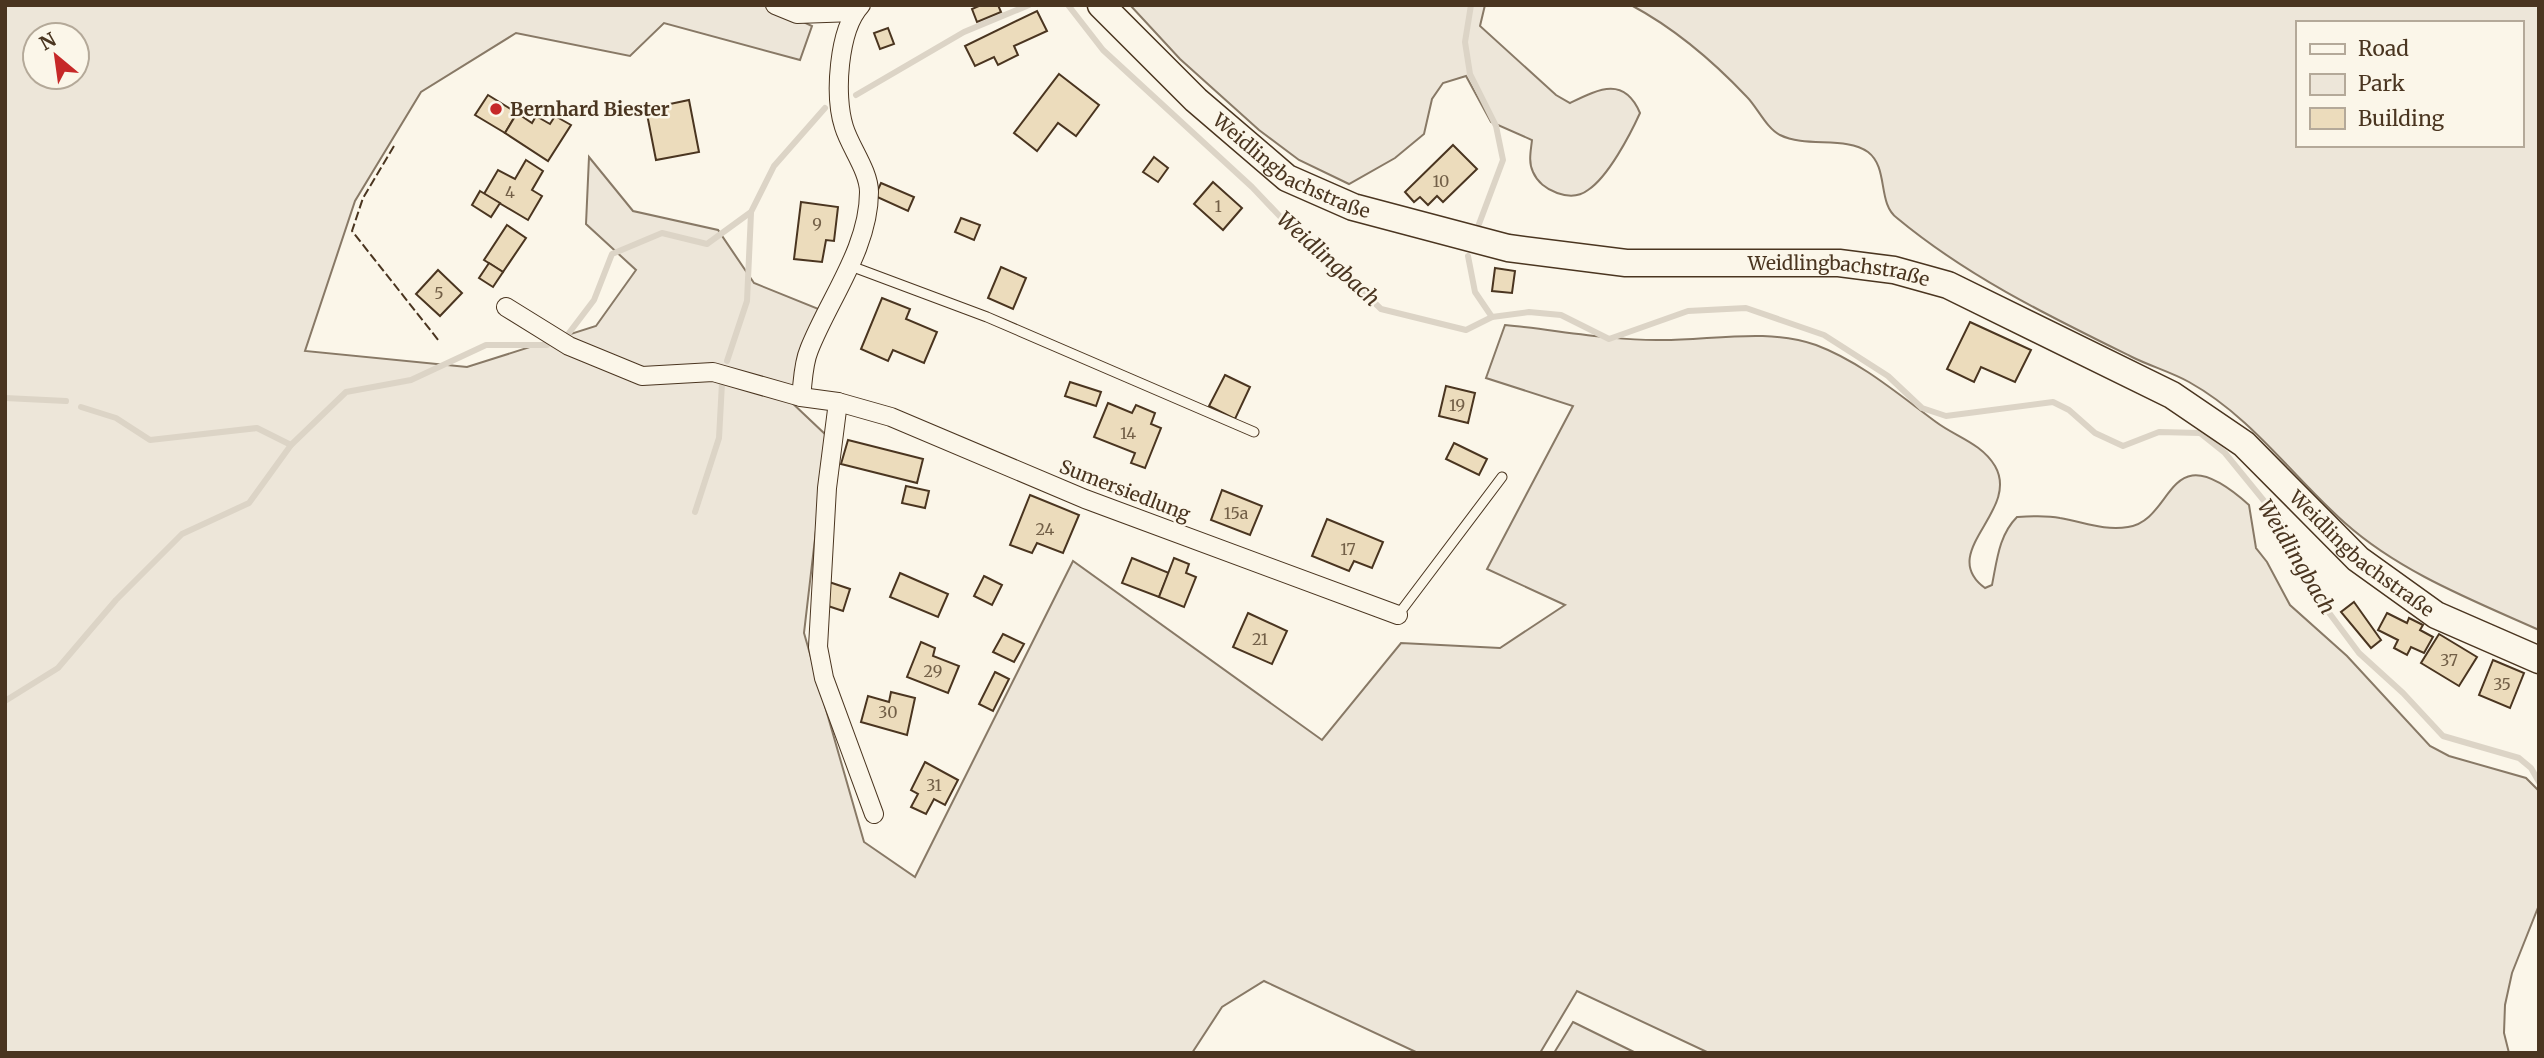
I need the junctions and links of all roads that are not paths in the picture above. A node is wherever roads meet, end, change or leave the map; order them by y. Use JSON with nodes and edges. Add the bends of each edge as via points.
{"nodes":[{"id":1,"x":775,"y":5,"type":"edge"},
{"id":2,"x":1101,"y":5,"type":"edge"},
{"id":3,"x":858,"y":8,"type":"edge"},
{"id":4,"x":849,"y":265,"type":"junction"},
{"id":5,"x":506,"y":307,"type":"dead end"},
{"id":6,"x":801,"y":397,"type":"junction"},
{"id":7,"x":838,"y":402,"type":"junction"},
{"id":8,"x":1254,"y":432,"type":"dead end"},
{"id":9,"x":1502,"y":477,"type":"dead end"},
{"id":10,"x":1398,"y":615,"type":"joint"},
{"id":11,"x":2539,"y":660,"type":"edge"},
{"id":12,"x":874,"y":814,"type":"dead end"}],
"edges":[{"from":1,"to":3,"type":"street","via":[[797,14]]},
{"from":2,"to":11,"type":"main road","name":"Weidlingbachstraße","via":[[1196,100],[1287,178],[1353,207],[1521,249],[1626,263],[1839,263],[1894,270],[1948,285],[2172,395],[2244,444],[2358,559],[2436,615]]},
{"from":3,"to":4,"type":"street","via":[[839,56],[843,125],[869,189],[866,217]]},
{"from":4,"to":6,"type":"street","via":[[808,353]]},
{"from":4,"to":8,"type":"lane","via":[[987,317]]},
{"from":5,"to":6,"type":"street","name":"Sumersiedlung","via":[[569,346],[642,376],[713,372]]},
{"from":6,"to":7,"type":"street","name":"Sumersiedlung"},
{"from":7,"to":10,"type":"street","name":"Sumersiedlung","via":[[891,417],[1085,499]]},
{"from":7,"to":12,"type":"street","via":[[827,488],[818,647],[824,678]]},
{"from":9,"to":10,"type":"lane"}]}
